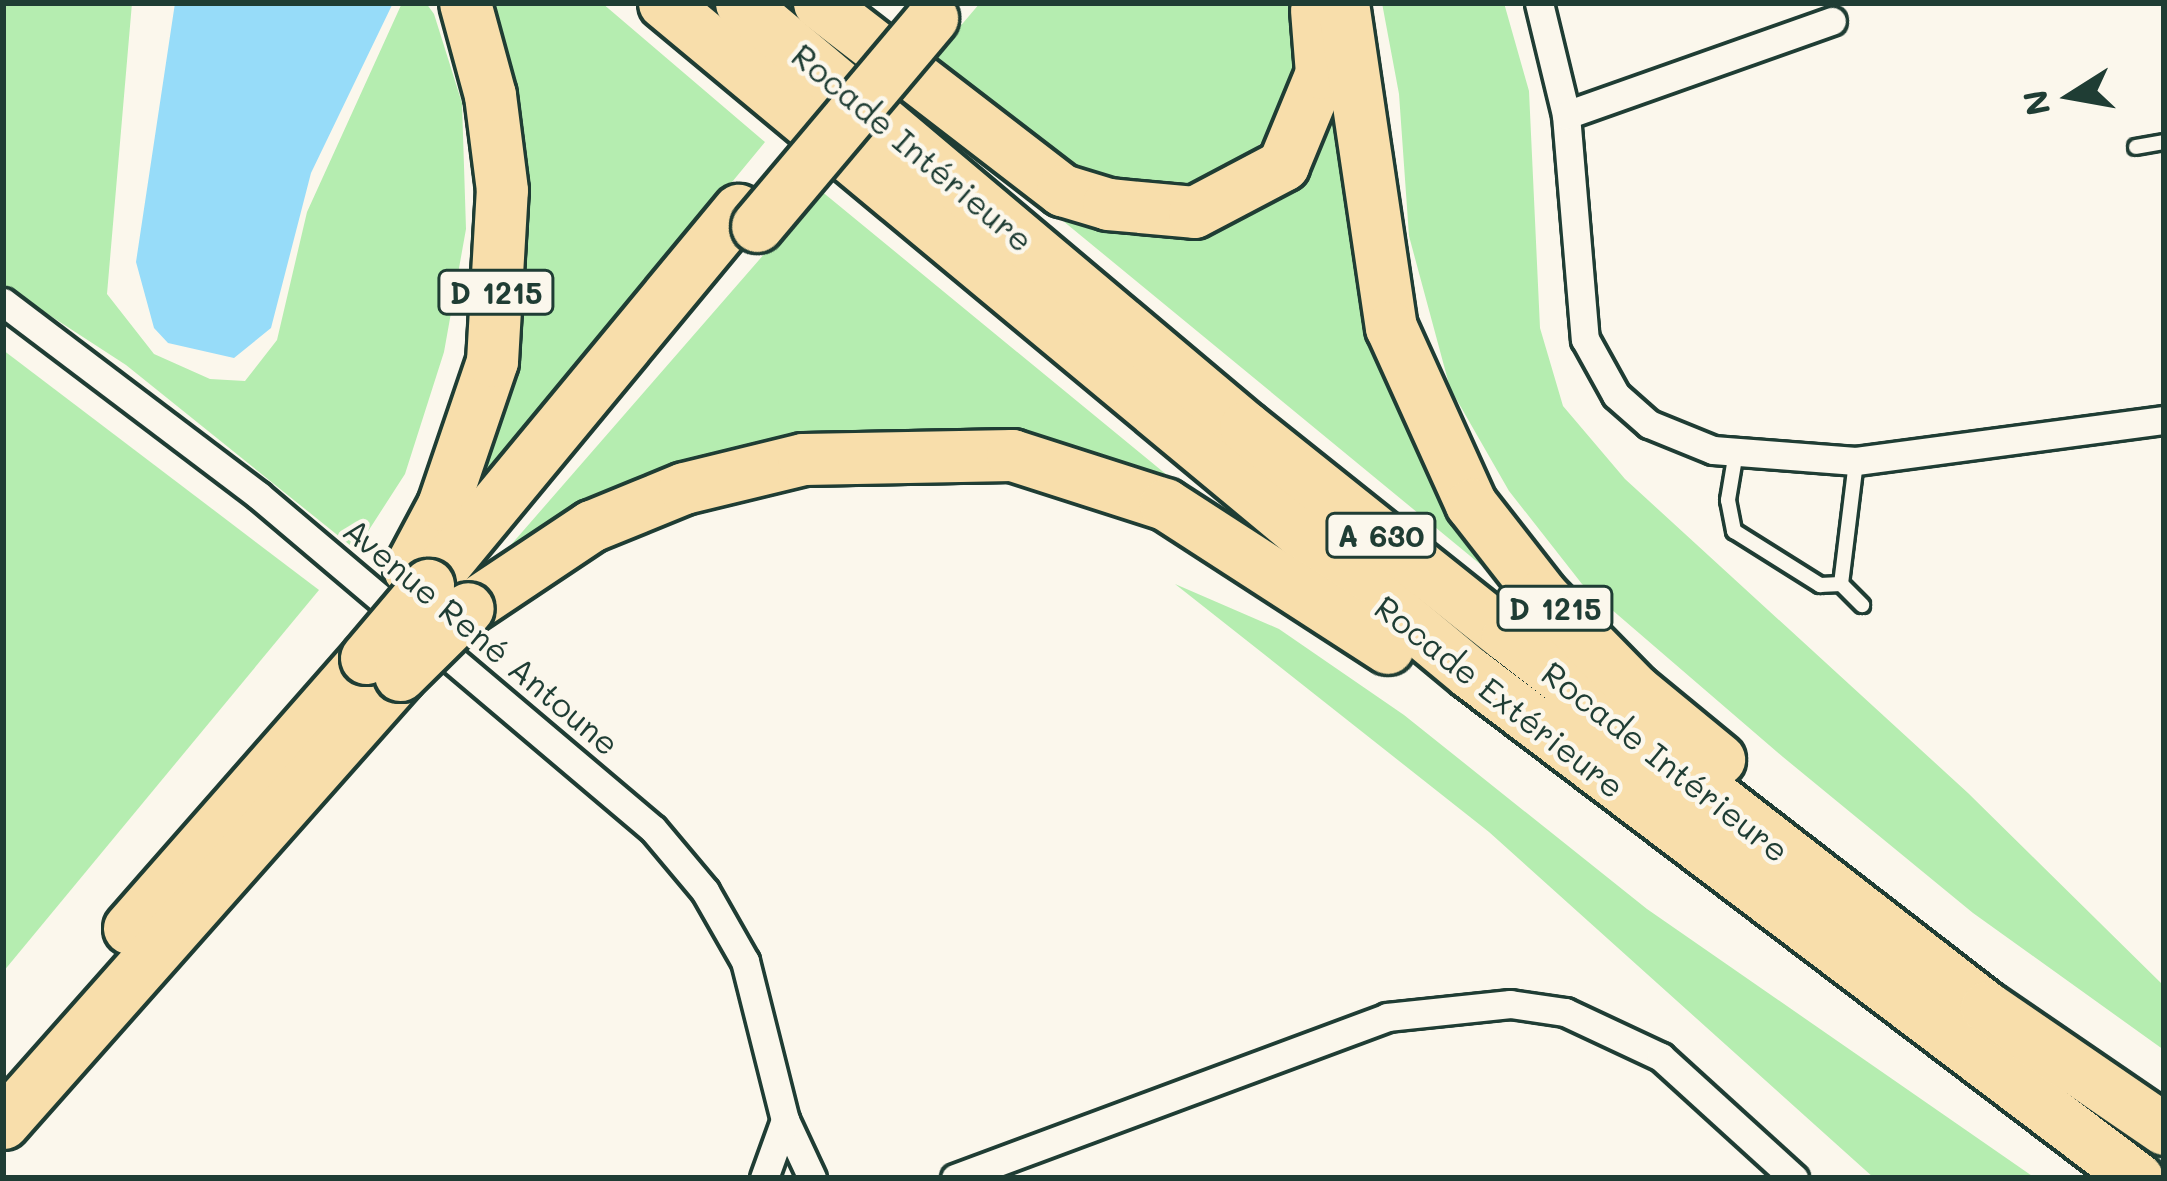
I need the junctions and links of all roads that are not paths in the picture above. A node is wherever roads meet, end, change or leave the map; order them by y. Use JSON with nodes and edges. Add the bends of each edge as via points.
{"nodes":[{"id":1,"x":465,"y":3,"type":"edge"},
{"id":2,"x":664,"y":3,"type":"edge"},
{"id":3,"x":741,"y":3,"type":"edge"},
{"id":4,"x":819,"y":3,"type":"edge"},
{"id":5,"x":1316,"y":3,"type":"edge"},
{"id":6,"x":1343,"y":3,"type":"edge"},
{"id":7,"x":1539,"y":3,"type":"edge"},
{"id":8,"x":929,"y":8,"type":"edge"},
{"id":9,"x":1832,"y":21,"type":"dead end"},
{"id":10,"x":1566,"y":115,"type":"junction"},
{"id":11,"x":2164,"y":142,"type":"edge"},
{"id":12,"x":2136,"y":146,"type":"dead end"},
{"id":13,"x":3,"y":302,"type":"edge"},
{"id":14,"x":2164,"y":420,"type":"edge"},
{"id":15,"x":1736,"y":452,"type":"junction"},
{"id":16,"x":1856,"y":460,"type":"junction"},
{"id":17,"x":1841,"y":584,"type":"junction"},
{"id":18,"x":438,"y":590,"type":"junction"},
{"id":19,"x":1862,"y":605,"type":"dead end"},
{"id":20,"x":376,"y":662,"type":"junction"},
{"id":21,"x":1495,"y":693,"type":"junction"},
{"id":22,"x":238,"y":827,"type":"junction"},
{"id":23,"x":2039,"y":1044,"type":"junction"},
{"id":24,"x":3,"y":1076,"type":"edge"},
{"id":25,"x":785,"y":1120,"type":"junction"},
{"id":26,"x":3,"y":1124,"type":"edge"},
{"id":27,"x":2164,"y":1130,"type":"edge"},
{"id":28,"x":764,"y":1178,"type":"edge"},
{"id":29,"x":784,"y":1178,"type":"edge"},
{"id":30,"x":797,"y":1178,"type":"edge"},
{"id":31,"x":812,"y":1178,"type":"edge"},
{"id":32,"x":955,"y":1178,"type":"edge"},
{"id":33,"x":1794,"y":1178,"type":"edge"},
{"id":34,"x":2137,"y":1178,"type":"edge"}],
"edges":[{"from":1,"to":18,"type":"highway","number":"D 1215","via":[[490,94],[502,190],[491,361],[443,505]]},
{"from":2,"to":21,"type":"highway","name":"Rocade Extérieure","number":"A 630"},
{"from":3,"to":23,"type":"highway","name":"Rocade Intérieure","number":"A 630","via":[[1245,427],[1760,836]]},
{"from":4,"to":5,"type":"highway","via":[[1062,190],[1108,204],[1194,212],[1283,165],[1322,74]]},
{"from":6,"to":23,"type":"highway","number":"D 1215","via":[[1391,327],[1471,504],[1542,595],[1634,690],[2004,985]]},
{"from":7,"to":10,"type":"street"},
{"from":8,"to":18,"type":"highway","number":"D 1215"},
{"from":9,"to":10,"type":"street"},
{"from":10,"to":15,"type":"street","via":[[1580,318],[1593,359],[1649,424],[1690,445]]},
{"from":11,"to":12,"type":"lane"},
{"from":13,"to":25,"type":"street","name":"Avenue René Antoune","via":[[258,495],[652,829],[705,892],[745,961]]},
{"from":14,"to":16,"type":"street"},
{"from":15,"to":16,"type":"street"},
{"from":15,"to":17,"type":"lane","via":[[1728,500],[1734,531],[1820,585]]},
{"from":16,"to":17,"type":"lane"},
{"from":17,"to":19,"type":"lane"},
{"from":18,"to":20,"type":"highway","number":"D 1215"},
{"from":18,"to":20,"type":"highway","bridge":true},
{"from":18,"to":21,"type":"highway","via":[[684,488],[803,459],[1012,455],[1165,504],[1292,580],[1450,692]]},
{"from":20,"to":22,"type":"highway","number":"D 1215"},
{"from":21,"to":34,"type":"highway","name":"Rocade Extérieure","number":"A 630"},
{"from":22,"to":24,"type":"highway","number":"D 1215"},
{"from":22,"to":26,"type":"highway","number":"D 1215"},
{"from":23,"to":27,"type":"highway","name":"Rocade Intérieure","number":"A 630"},
{"from":25,"to":28,"type":"street"},
{"from":25,"to":31,"type":"street","name":"Avenue René Antoune"},
{"from":29,"to":30,"type":"street"},
{"from":32,"to":33,"type":"street","via":[[1387,1016],[1510,1004],[1565,1012],[1661,1057]]}]}
